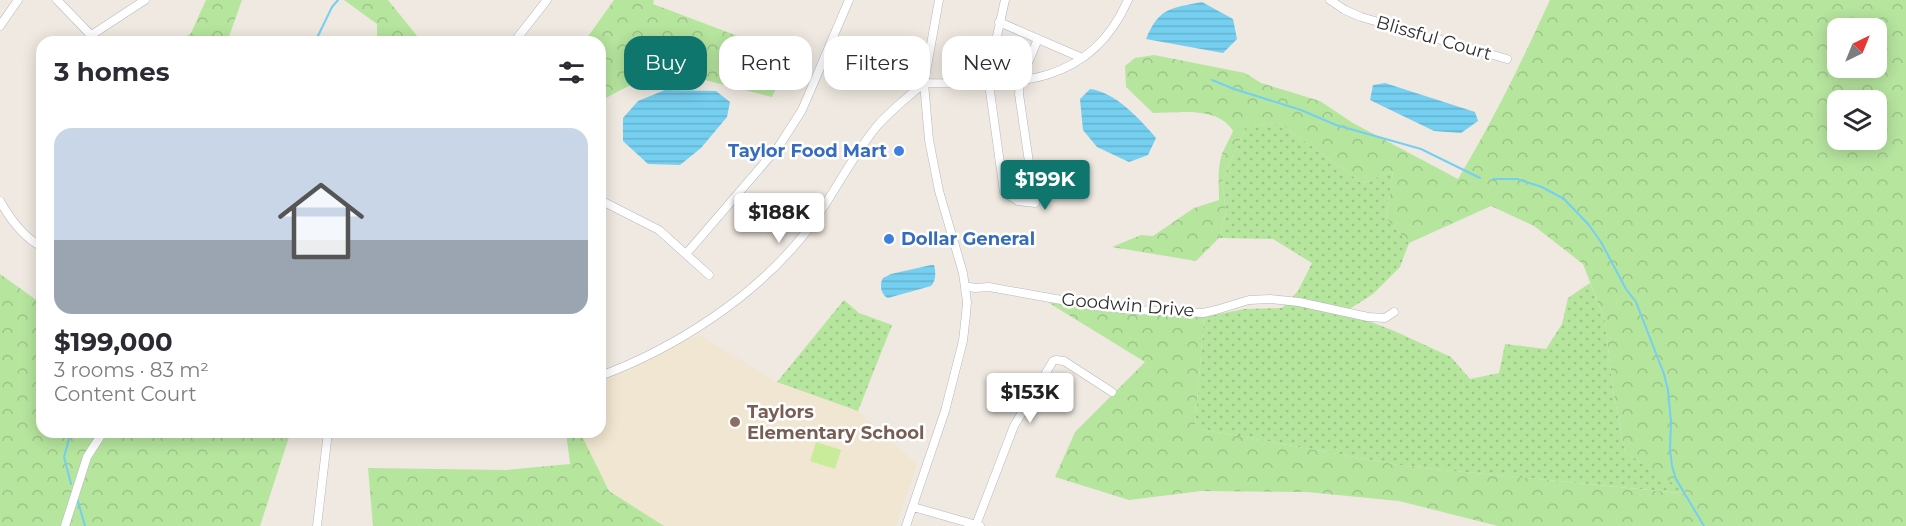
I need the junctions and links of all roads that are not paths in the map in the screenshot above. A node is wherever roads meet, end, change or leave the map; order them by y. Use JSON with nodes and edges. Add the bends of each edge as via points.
{"nodes":[{"id":1,"x":18,"y":0,"type":"edge"},
{"id":2,"x":57,"y":0,"type":"edge"},
{"id":3,"x":145,"y":0,"type":"edge"},
{"id":4,"x":547,"y":0,"type":"edge"},
{"id":5,"x":838,"y":0,"type":"edge"},
{"id":6,"x":939,"y":0,"type":"edge"},
{"id":7,"x":1005,"y":0,"type":"edge"},
{"id":8,"x":1128,"y":0,"type":"edge"},
{"id":9,"x":1330,"y":0,"type":"edge"},
{"id":10,"x":848,"y":2,"type":"edge"},
{"id":11,"x":999,"y":22,"type":"junction"},
{"id":12,"x":0,"y":26,"type":"edge"},
{"id":13,"x":89,"y":36,"type":"edge"},
{"id":14,"x":96,"y":36,"type":"edge"},
{"id":15,"x":519,"y":36,"type":"edge"},
{"id":16,"x":997,"y":36,"type":"edge"},
{"id":17,"x":1038,"y":39,"type":"junction"},
{"id":18,"x":930,"y":50,"type":"edge"},
{"id":19,"x":1032,"y":53,"type":"edge"},
{"id":20,"x":1082,"y":58,"type":"junction"},
{"id":21,"x":1507,"y":59,"type":"dead end"},
{"id":22,"x":1032,"y":79,"type":"edge"},
{"id":23,"x":916,"y":90,"type":"edge"},
{"id":24,"x":924,"y":90,"type":"edge"},
{"id":25,"x":990,"y":90,"type":"edge"},
{"id":26,"x":1019,"y":90,"type":"edge"},
{"id":27,"x":0,"y":201,"type":"edge"},
{"id":28,"x":606,"y":203,"type":"edge"},
{"id":29,"x":36,"y":242,"type":"edge"},
{"id":30,"x":686,"y":254,"type":"junction"},
{"id":31,"x":709,"y":275,"type":"dead end"},
{"id":32,"x":965,"y":286,"type":"junction"},
{"id":33,"x":1394,"y":312,"type":"dead end"},
{"id":34,"x":606,"y":373,"type":"edge"},
{"id":35,"x":1112,"y":392,"type":"dead end"},
{"id":36,"x":99,"y":438,"type":"edge"},
{"id":37,"x":327,"y":438,"type":"edge"},
{"id":38,"x":913,"y":507,"type":"junction"},
{"id":39,"x":65,"y":526,"type":"edge"},
{"id":40,"x":317,"y":526,"type":"edge"},
{"id":41,"x":906,"y":526,"type":"edge"},
{"id":42,"x":978,"y":526,"type":"edge"}],
"edges":[{"from":1,"to":12,"type":"street"},
{"from":2,"to":13,"type":"street"},
{"from":3,"to":14,"type":"street"},
{"from":4,"to":15,"type":"street"},
{"from":5,"to":10,"type":"street"},
{"from":6,"to":18,"type":"street"},
{"from":7,"to":11,"type":"street"},
{"from":8,"to":20,"type":"street","via":[[1120,19]]},
{"from":9,"to":21,"type":"street","name":"Blissful Court","via":[[1361,17]]},
{"from":10,"to":30,"type":"street","via":[[802,110],[779,147]]},
{"from":11,"to":16,"type":"street"},
{"from":11,"to":17,"type":"street"},
{"from":17,"to":19,"type":"street"},
{"from":17,"to":20,"type":"street"},
{"from":20,"to":22,"type":"street","via":[[1058,72]]},
{"from":23,"to":34,"type":"street","via":[[877,126],[806,232],[774,268],[696,328]]},
{"from":24,"to":32,"type":"street","via":[[933,165]]},
{"from":25,"to":26,"type":"street","via":[[1004,192],[1018,201],[1035,203]]},
{"from":27,"to":29,"type":"street"},
{"from":28,"to":30,"type":"street","via":[[659,230]]},
{"from":30,"to":31,"type":"street"},
{"from":32,"to":33,"type":"street","name":"Goodwin Drive","via":[[1135,310],[1203,313],[1256,299],[1299,302],[1368,317],[1385,318]]},
{"from":32,"to":38,"type":"street","via":[[966,314],[959,360]]},
{"from":35,"to":42,"type":"street","via":[[1064,361],[1053,362],[1014,426]]},
{"from":36,"to":39,"type":"street","via":[[87,458]]},
{"from":37,"to":40,"type":"street"},
{"from":38,"to":41,"type":"street"},
{"from":38,"to":42,"type":"street"}]}
